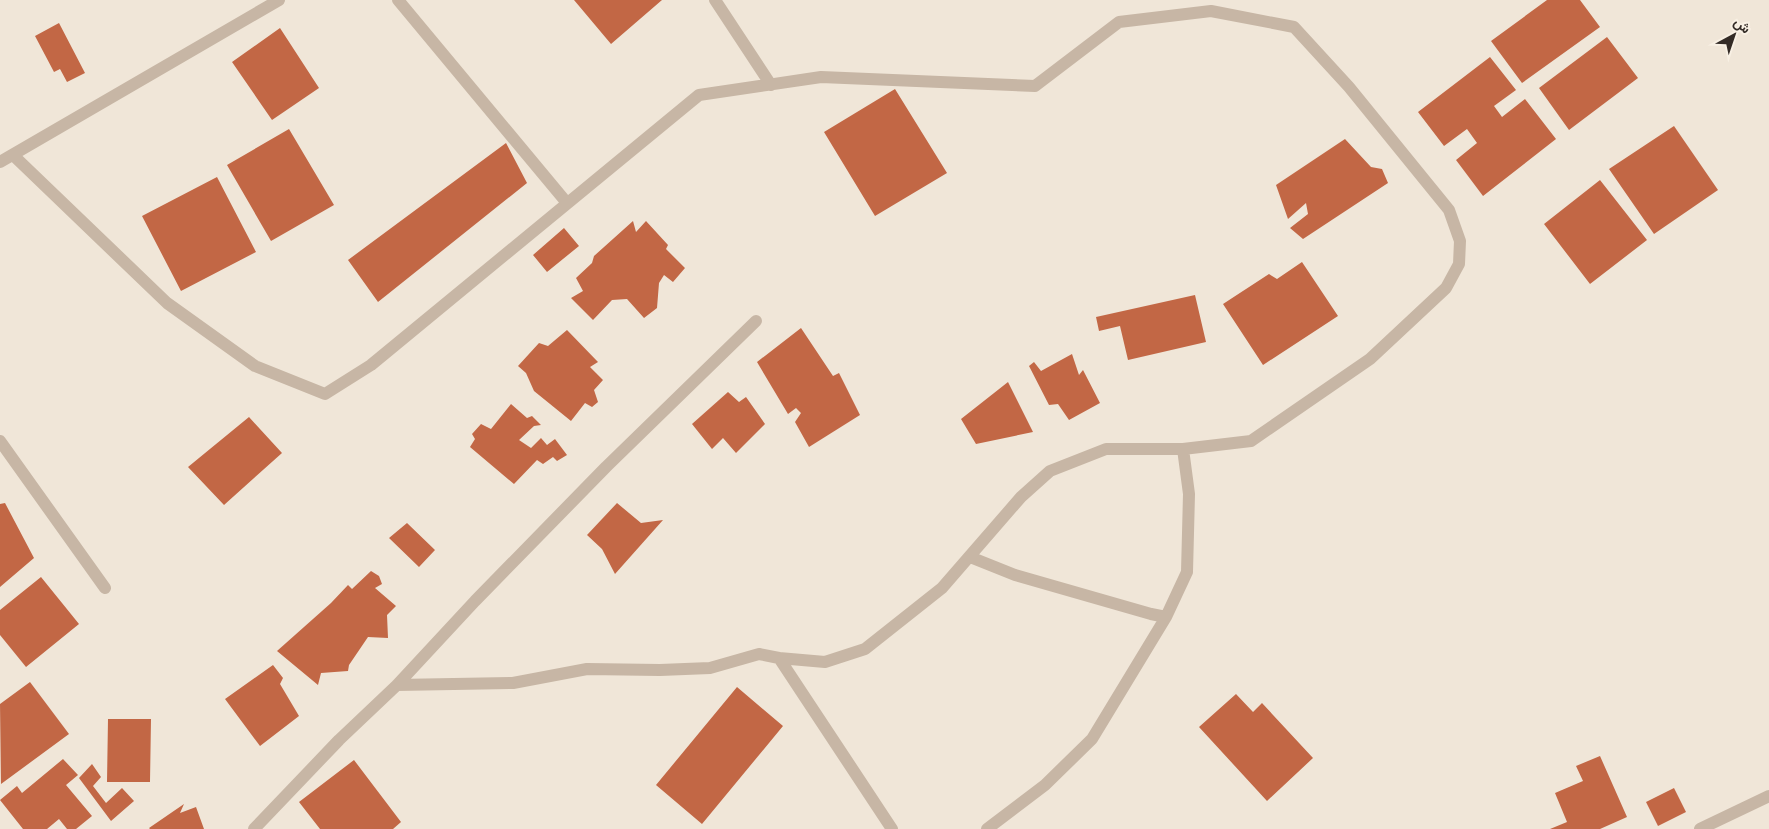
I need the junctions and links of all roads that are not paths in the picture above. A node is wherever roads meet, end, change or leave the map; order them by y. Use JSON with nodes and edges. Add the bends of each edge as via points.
{"nodes":[{"id":1,"x":279,"y":0,"type":"edge"},
{"id":2,"x":398,"y":0,"type":"edge"},
{"id":3,"x":715,"y":0,"type":"edge"},
{"id":4,"x":771,"y":85,"type":"junction"},
{"id":5,"x":14,"y":156,"type":"junction"},
{"id":6,"x":0,"y":162,"type":"edge"},
{"id":7,"x":567,"y":204,"type":"junction"},
{"id":8,"x":756,"y":321,"type":"dead end"},
{"id":9,"x":0,"y":441,"type":"edge"},
{"id":10,"x":1183,"y":450,"type":"junction"},
{"id":11,"x":970,"y":558,"type":"junction"},
{"id":12,"x":105,"y":588,"type":"dead end"},
{"id":13,"x":1166,"y":617,"type":"junction"},
{"id":14,"x":779,"y":658,"type":"junction"},
{"id":15,"x":397,"y":685,"type":"junction"},
{"id":16,"x":1769,"y":796,"type":"edge"},
{"id":17,"x":254,"y":829,"type":"edge"},
{"id":18,"x":892,"y":829,"type":"edge"},
{"id":19,"x":987,"y":829,"type":"edge"},
{"id":20,"x":1700,"y":829,"type":"edge"}],
"edges":[{"from":1,"to":5,"type":"street"},
{"from":2,"to":7,"type":"street"},
{"from":3,"to":4,"type":"street"},
{"from":4,"to":7,"type":"street","via":[[699,95]]},
{"from":4,"to":10,"type":"street","via":[[821,77],[1036,86],[1119,22],[1211,11],[1294,27],[1349,87],[1449,210],[1460,242],[1459,264],[1446,288],[1370,359],[1252,441]]},
{"from":5,"to":6,"type":"street"},
{"from":5,"to":7,"type":"street","via":[[167,303],[255,366],[325,394],[371,365]]},
{"from":8,"to":15,"type":"street","via":[[606,468]]},
{"from":9,"to":12,"type":"street"},
{"from":10,"to":11,"type":"street","via":[[1106,449],[1050,471],[1021,497]]},
{"from":10,"to":13,"type":"street","via":[[1189,494],[1187,572]]},
{"from":11,"to":13,"type":"street","via":[[1015,575]]},
{"from":11,"to":14,"type":"street","via":[[942,588],[865,649],[825,662]]},
{"from":13,"to":19,"type":"street","via":[[1092,739],[1045,785]]},
{"from":14,"to":15,"type":"street","via":[[759,654],[710,668],[587,669],[513,683]]},
{"from":14,"to":18,"type":"street"},
{"from":15,"to":17,"type":"street"},
{"from":16,"to":20,"type":"street"}]}
